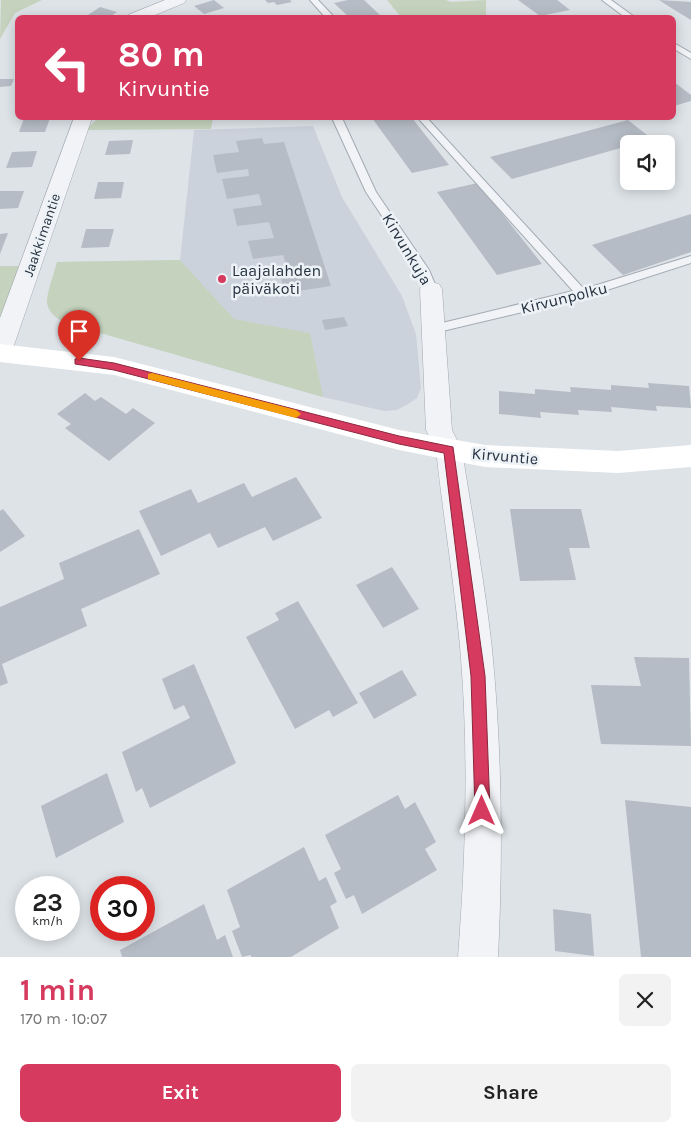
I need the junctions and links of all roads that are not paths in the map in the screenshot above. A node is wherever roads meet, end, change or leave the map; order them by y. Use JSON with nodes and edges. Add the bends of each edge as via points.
{"nodes":[{"id":1,"x":179,"y":0,"type":"edge"},
{"id":2,"x":314,"y":0,"type":"edge"},
{"id":3,"x":606,"y":0,"type":"edge"},
{"id":4,"x":141,"y":15,"type":"edge"},
{"id":5,"x":328,"y":15,"type":"edge"},
{"id":6,"x":628,"y":15,"type":"edge"},
{"id":7,"x":676,"y":46,"type":"edge"},
{"id":8,"x":691,"y":57,"type":"edge"},
{"id":9,"x":81,"y":120,"type":"edge"},
{"id":10,"x":338,"y":120,"type":"edge"},
{"id":11,"x":424,"y":120,"type":"edge"},
{"id":12,"x":691,"y":259,"type":"edge"},
{"id":13,"x":431,"y":289,"type":"joint"},
{"id":14,"x":582,"y":294,"type":"junction"},
{"id":15,"x":434,"y":329,"type":"junction"},
{"id":16,"x":0,"y":352,"type":"edge"},
{"id":17,"x":449,"y":450,"type":"junction"},
{"id":18,"x":691,"y":456,"type":"edge"},
{"id":19,"x":478,"y":957,"type":"edge"}],
"edges":[{"from":1,"to":4,"type":"street"},
{"from":2,"to":5,"type":"lane"},
{"from":3,"to":6,"type":"lane"},
{"from":7,"to":8,"type":"lane"},
{"from":9,"to":16,"type":"street","name":"Jaakkimantie"},
{"from":10,"to":13,"type":"lane","name":"Kirvunkuja","via":[[371,192],[423,270]]},
{"from":11,"to":14,"type":"lane"},
{"from":12,"to":14,"type":"lane","name":"Kirvunpolku"},
{"from":13,"to":15,"type":"street","name":"Kirvunkuja"},
{"from":14,"to":15,"type":"lane","name":"Kirvunpolku"},
{"from":15,"to":17,"type":"street","name":"Kirvunkuja","via":[[439,430]]},
{"from":16,"to":17,"type":"street","name":"Kirvuntie","via":[[114,366]]},
{"from":17,"to":18,"type":"street","name":"Kirvuntie","via":[[557,461],[618,462]]},
{"from":17,"to":19,"type":"street","name":"Kirvunkuja","via":[[478,676],[483,890]]}]}
